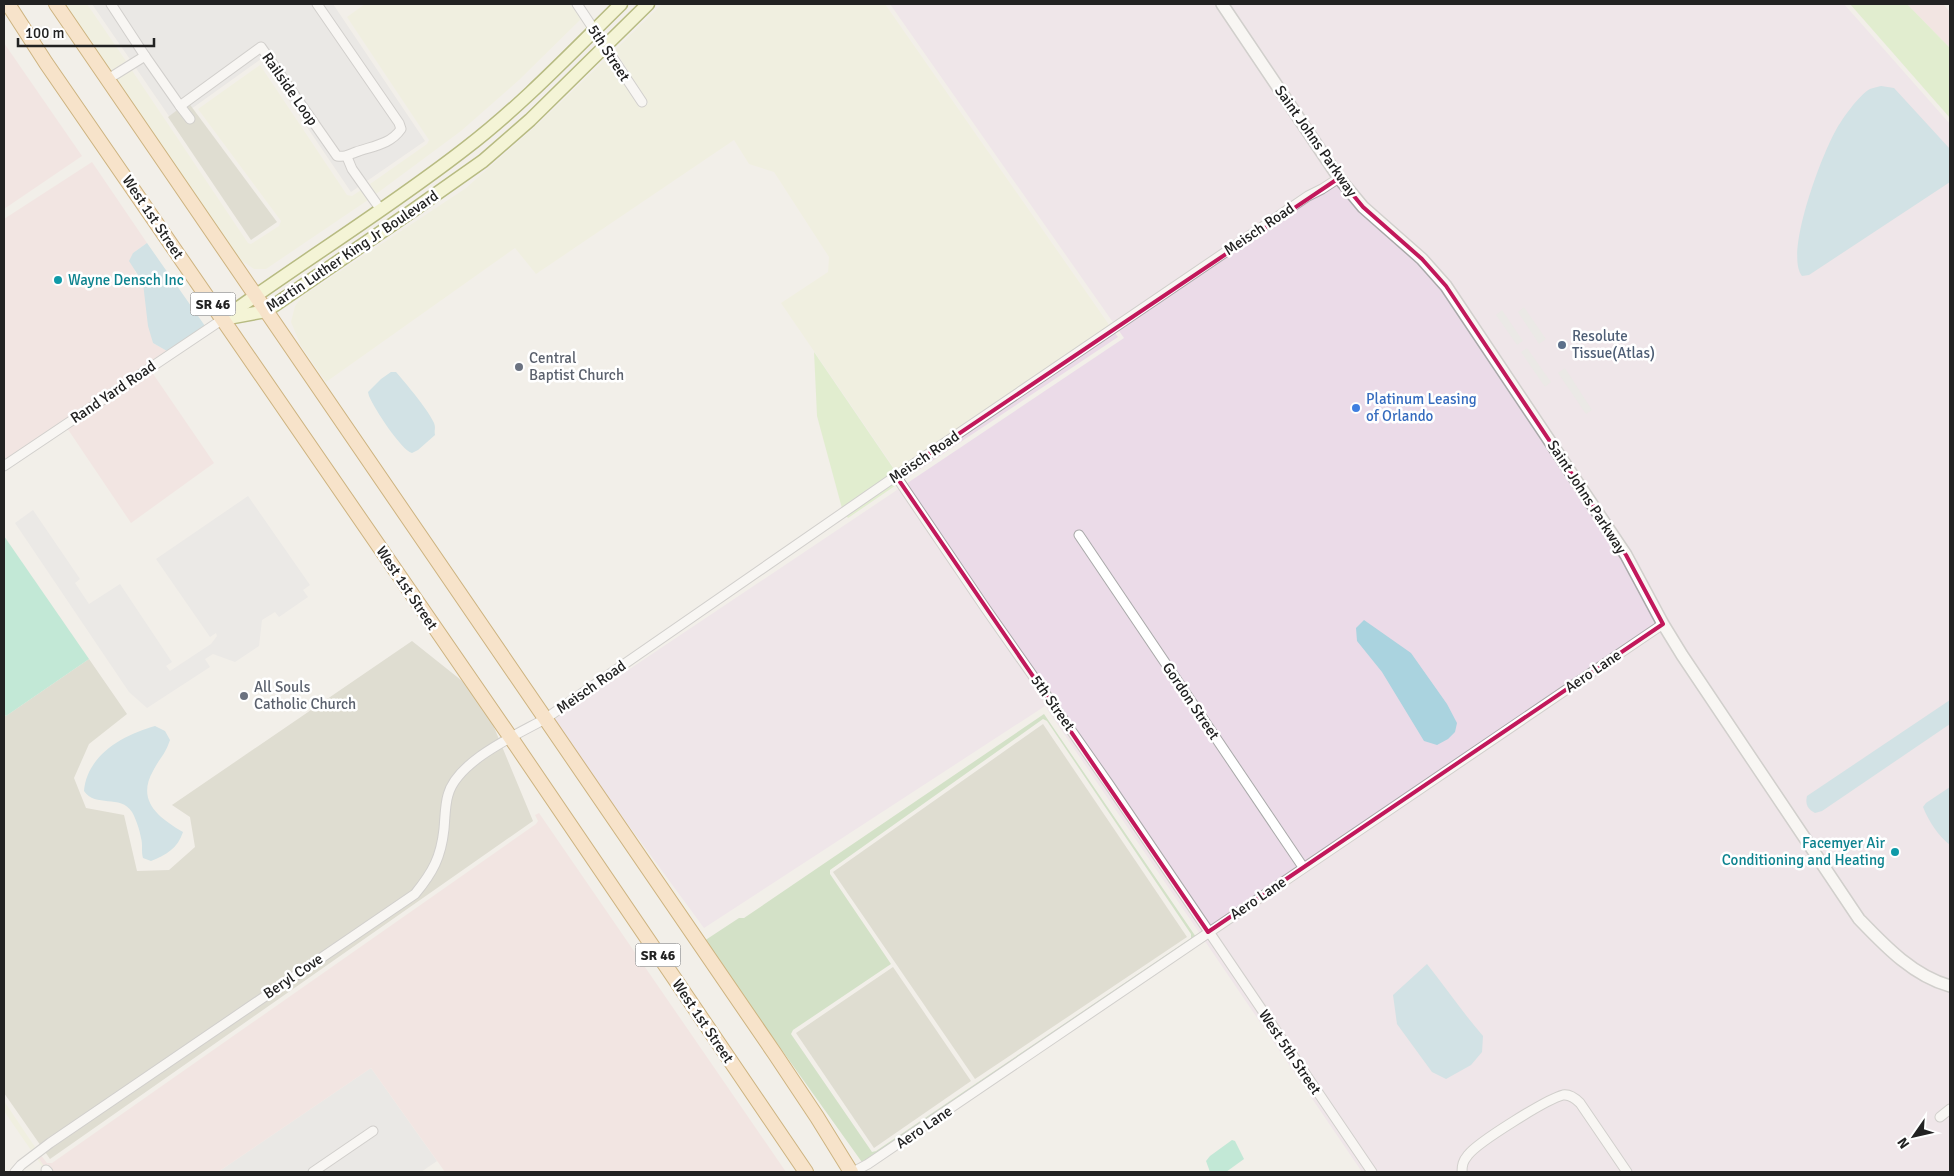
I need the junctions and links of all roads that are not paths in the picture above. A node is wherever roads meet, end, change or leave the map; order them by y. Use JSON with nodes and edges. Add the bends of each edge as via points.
{"nodes":[{"id":1,"x":8,"y":4,"type":"edge"},
{"id":2,"x":56,"y":4,"type":"edge"},
{"id":3,"x":111,"y":4,"type":"edge"},
{"id":4,"x":317,"y":4,"type":"edge"},
{"id":5,"x":577,"y":4,"type":"edge"},
{"id":6,"x":621,"y":4,"type":"edge"},
{"id":7,"x":648,"y":4,"type":"edge"},
{"id":8,"x":1222,"y":4,"type":"edge"},
{"id":9,"x":594,"y":30,"type":"junction"},
{"id":10,"x":606,"y":46,"type":"junction"},
{"id":11,"x":145,"y":56,"type":"junction"},
{"id":12,"x":108,"y":79,"type":"junction"},
{"id":13,"x":642,"y":102,"type":"dead end"},
{"id":14,"x":180,"y":106,"type":"junction"},
{"id":15,"x":190,"y":120,"type":"dead end"},
{"id":16,"x":347,"y":157,"type":"junction"},
{"id":17,"x":1339,"y":178,"type":"junction"},
{"id":18,"x":381,"y":210,"type":"junction"},
{"id":19,"x":255,"y":296,"type":"junction"},
{"id":20,"x":266,"y":310,"type":"junction"},
{"id":21,"x":223,"y":319,"type":"junction"},
{"id":22,"x":4,"y":466,"type":"edge"},
{"id":23,"x":896,"y":476,"type":"junction"},
{"id":24,"x":1079,"y":535,"type":"dead end"},
{"id":25,"x":1663,"y":624,"type":"junction"},
{"id":26,"x":545,"y":719,"type":"junction"},
{"id":27,"x":511,"y":738,"type":"junction"},
{"id":28,"x":1304,"y":867,"type":"junction"},
{"id":29,"x":1208,"y":932,"type":"junction"},
{"id":30,"x":1950,"y":986,"type":"edge"},
{"id":31,"x":1950,"y":1109,"type":"edge"},
{"id":32,"x":1940,"y":1117,"type":"dead end"},
{"id":33,"x":373,"y":1131,"type":"dead end"},
{"id":34,"x":15,"y":1172,"type":"edge"},
{"id":35,"x":314,"y":1172,"type":"edge"},
{"id":36,"x":806,"y":1172,"type":"edge"},
{"id":37,"x":852,"y":1172,"type":"edge"},
{"id":38,"x":1372,"y":1172,"type":"edge"},
{"id":39,"x":1462,"y":1172,"type":"edge"},
{"id":40,"x":1627,"y":1172,"type":"edge"}],
"edges":[{"from":1,"to":21,"type":"main road","name":"West 1st Street","number":"SR 46"},
{"from":2,"to":12,"type":"main road","number":"SR 46"},
{"from":3,"to":11,"type":"street"},
{"from":4,"to":16,"type":"street","via":[[400,123],[396,136]]},
{"from":5,"to":9,"type":"street","name":"5th Street"},
{"from":6,"to":9,"type":"main road","name":"Martin Luther King Jr Boulevard"},
{"from":7,"to":10,"type":"main road","name":"Martin Luther King Jr Boulevard"},
{"from":8,"to":17,"type":"street","name":"Saint Johns Parkway"},
{"from":9,"to":10,"type":"street","name":"5th Street"},
{"from":9,"to":18,"type":"main road","name":"Martin Luther King Jr Boulevard","via":[[530,93],[467,147]]},
{"from":10,"to":13,"type":"street","name":"5th Street"},
{"from":10,"to":20,"type":"main road","name":"Martin Luther King Jr Boulevard","via":[[530,120],[483,160]]},
{"from":11,"to":12,"type":"street"},
{"from":11,"to":14,"type":"street"},
{"from":12,"to":19,"type":"main road","number":"SR 46"},
{"from":14,"to":15,"type":"street"},
{"from":14,"to":16,"type":"street","name":"Railside Loop","via":[[261,48],[337,156]]},
{"from":16,"to":18,"type":"street","name":"Railside Loop"},
{"from":17,"to":23,"type":"street","name":"Meisch Road"},
{"from":17,"to":25,"type":"street","name":"Saint Johns Parkway","via":[[1362,207],[1422,259],[1446,286],[1626,555]]},
{"from":18,"to":19,"type":"main road","name":"Martin Luther King Jr Boulevard"},
{"from":19,"to":20,"type":"main road","number":"SR 46"},
{"from":19,"to":21,"type":"main road","name":"Martin Luther King Jr Boulevard"},
{"from":20,"to":21,"type":"main road","name":"Martin Luther King Jr Boulevard"},
{"from":20,"to":26,"type":"main road","number":"SR 46"},
{"from":21,"to":22,"type":"street","name":"Rand Yard Road"},
{"from":21,"to":27,"type":"main road","name":"West 1st Street","number":"SR 46"},
{"from":23,"to":26,"type":"street","name":"Meisch Road"},
{"from":23,"to":29,"type":"street","name":"5th Street"},
{"from":24,"to":28,"type":"street","name":"Gordon Street"},
{"from":25,"to":28,"type":"street","name":"Aero Lane"},
{"from":25,"to":30,"type":"street","name":"Saint Johns Parkway","via":[[1858,919],[1912,968]]},
{"from":26,"to":27,"type":"street","name":"Meisch Road"},
{"from":26,"to":37,"type":"main road","number":"SR 46"},
{"from":27,"to":34,"type":"street","name":"Beryl Cove","via":[[458,776],[448,794],[438,856],[431,875],[415,894],[50,1143]]},
{"from":27,"to":36,"type":"main road","name":"West 1st Street","number":"SR 46"},
{"from":28,"to":29,"type":"street","name":"Aero Lane"},
{"from":29,"to":37,"type":"street","name":"Aero Lane","via":[[1032,1054]]},
{"from":29,"to":38,"type":"street","name":"West 5th Street"},
{"from":31,"to":32,"type":"street"},
{"from":33,"to":35,"type":"street"},
{"from":39,"to":40,"type":"street","via":[[1462,1164],[1469,1153],[1538,1106],[1569,1095],[1580,1103]]}]}
